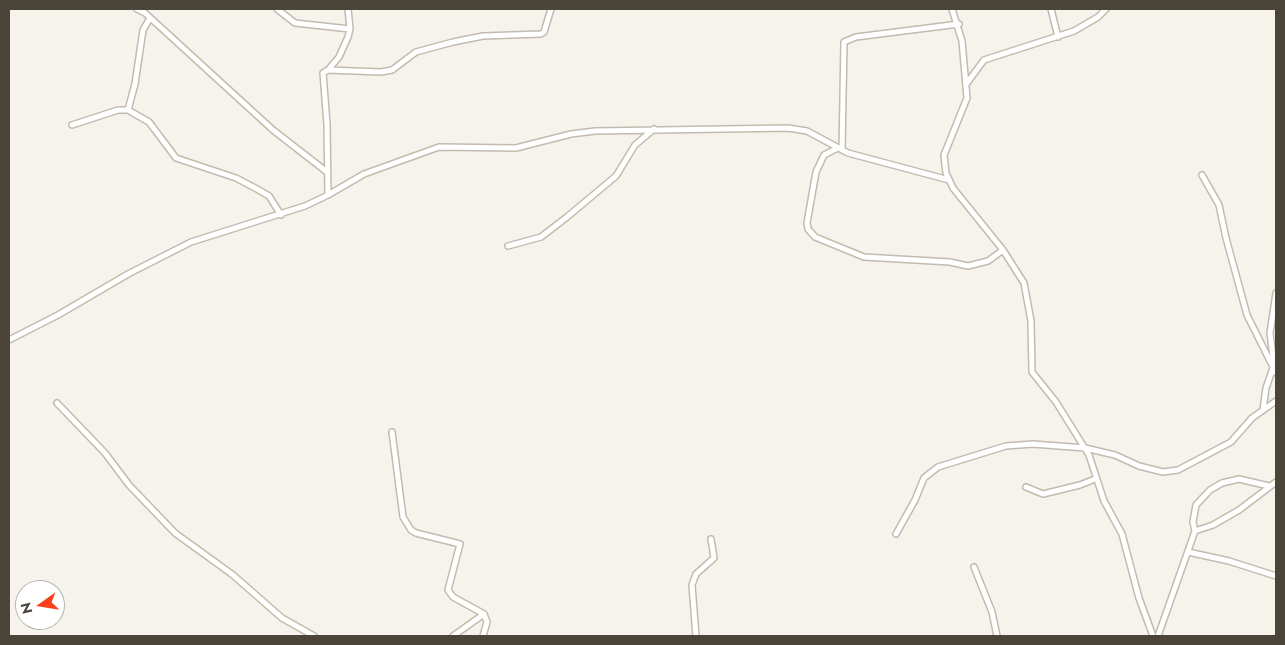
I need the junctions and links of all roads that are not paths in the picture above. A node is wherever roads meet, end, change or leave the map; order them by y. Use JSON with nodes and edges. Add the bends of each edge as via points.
{"nodes":[{"id":1,"x":137,"y":9,"type":"edge"},
{"id":2,"x":277,"y":9,"type":"edge"},
{"id":3,"x":348,"y":9,"type":"edge"},
{"id":4,"x":551,"y":9,"type":"edge"},
{"id":5,"x":952,"y":9,"type":"edge"},
{"id":6,"x":1051,"y":9,"type":"edge"},
{"id":7,"x":1106,"y":9,"type":"edge"},
{"id":8,"x":150,"y":18,"type":"junction"},
{"id":9,"x":959,"y":24,"type":"junction"},
{"id":10,"x":350,"y":29,"type":"junction"},
{"id":11,"x":1058,"y":37,"type":"junction"},
{"id":12,"x":328,"y":70,"type":"junction"},
{"id":13,"x":967,"y":83,"type":"junction"},
{"id":14,"x":128,"y":110,"type":"junction"},
{"id":15,"x":72,"y":125,"type":"dead end"},
{"id":16,"x":654,"y":129,"type":"junction"},
{"id":17,"x":840,"y":149,"type":"junction"},
{"id":18,"x":327,"y":172,"type":"junction"},
{"id":19,"x":1202,"y":176,"type":"dead end"},
{"id":20,"x":949,"y":180,"type":"junction"},
{"id":21,"x":328,"y":196,"type":"junction"},
{"id":22,"x":281,"y":214,"type":"junction"},
{"id":23,"x":508,"y":246,"type":"dead end"},
{"id":24,"x":1003,"y":250,"type":"junction"},
{"id":25,"x":1276,"y":293,"type":"edge"},
{"id":26,"x":9,"y":340,"type":"edge"},
{"id":27,"x":1275,"y":372,"type":"edge"},
{"id":28,"x":1276,"y":401,"type":"edge"},
{"id":29,"x":57,"y":403,"type":"dead end"},
{"id":30,"x":1263,"y":410,"type":"junction"},
{"id":31,"x":392,"y":432,"type":"dead end"},
{"id":32,"x":1085,"y":448,"type":"junction"},
{"id":33,"x":1096,"y":479,"type":"junction"},
{"id":34,"x":1276,"y":482,"type":"edge"},
{"id":35,"x":1269,"y":486,"type":"junction"},
{"id":36,"x":1026,"y":487,"type":"dead end"},
{"id":37,"x":1195,"y":531,"type":"junction"},
{"id":38,"x":896,"y":534,"type":"dead end"},
{"id":39,"x":711,"y":539,"type":"dead end"},
{"id":40,"x":1188,"y":552,"type":"junction"},
{"id":41,"x":974,"y":567,"type":"dead end"},
{"id":42,"x":1276,"y":576,"type":"edge"},
{"id":43,"x":484,"y":614,"type":"junction"},
{"id":44,"x":314,"y":636,"type":"edge"},
{"id":45,"x":453,"y":636,"type":"edge"},
{"id":46,"x":483,"y":636,"type":"edge"},
{"id":47,"x":696,"y":636,"type":"edge"},
{"id":48,"x":997,"y":636,"type":"edge"},
{"id":49,"x":1153,"y":636,"type":"edge"},
{"id":50,"x":1158,"y":636,"type":"edge"}],
"edges":[{"from":1,"to":8,"type":"street"},
{"from":2,"to":10,"type":"street","via":[[295,23]]},
{"from":3,"to":10,"type":"street"},
{"from":4,"to":12,"type":"street","via":[[541,34],[483,36],[453,42],[416,52],[392,70],[381,72]]},
{"from":5,"to":9,"type":"street"},
{"from":6,"to":11,"type":"street"},
{"from":7,"to":11,"type":"street","via":[[1098,17]]},
{"from":8,"to":14,"type":"street","via":[[143,30]]},
{"from":8,"to":18,"type":"street","via":[[243,104]]},
{"from":9,"to":13,"type":"street"},
{"from":9,"to":17,"type":"street","via":[[856,37],[844,42]]},
{"from":10,"to":12,"type":"street","via":[[342,52]]},
{"from":11,"to":13,"type":"street","via":[[984,60]]},
{"from":12,"to":18,"type":"street","via":[[322,78],[327,124]]},
{"from":13,"to":20,"type":"street","via":[[963,114],[944,155]]},
{"from":14,"to":15,"type":"street","via":[[118,110]]},
{"from":14,"to":22,"type":"street","via":[[149,122],[176,158],[236,178],[257,189],[269,196]]},
{"from":16,"to":17,"type":"street","via":[[788,128],[822,137]]},
{"from":16,"to":21,"type":"street","via":[[571,134],[516,148],[440,148],[364,174]]},
{"from":16,"to":23,"type":"street","via":[[635,145],[616,176],[567,217],[541,237]]},
{"from":17,"to":20,"type":"street"},
{"from":17,"to":24,"type":"street","via":[[824,155],[816,172],[808,222],[808,229],[815,237],[864,258],[950,262],[968,266],[988,261]]},
{"from":18,"to":21,"type":"street"},
{"from":19,"to":27,"type":"street","via":[[1219,205],[1247,314]]},
{"from":20,"to":24,"type":"street"},
{"from":21,"to":22,"type":"street"},
{"from":22,"to":26,"type":"street","via":[[191,242]]},
{"from":24,"to":32,"type":"street","via":[[1027,292],[1032,321],[1034,375],[1054,398]]},
{"from":25,"to":27,"type":"street","via":[[1270,333]]},
{"from":27,"to":30,"type":"street","via":[[1266,388]]},
{"from":28,"to":30,"type":"street"},
{"from":29,"to":44,"type":"street","via":[[105,452],[129,485],[175,533],[233,575],[282,618]]},
{"from":30,"to":32,"type":"street","via":[[1230,442],[1178,470],[1163,472]]},
{"from":31,"to":43,"type":"street","via":[[407,524],[416,533],[460,544],[448,590],[453,597]]},
{"from":32,"to":33,"type":"street"},
{"from":32,"to":38,"type":"street","via":[[1019,444],[938,467],[924,478]]},
{"from":33,"to":36,"type":"street","via":[[1043,494]]},
{"from":33,"to":49,"type":"street","via":[[1104,502],[1122,534]]},
{"from":34,"to":35,"type":"street"},
{"from":35,"to":37,"type":"street","via":[[1239,510]]},
{"from":35,"to":37,"type":"street","via":[[1239,480],[1222,483],[1210,490],[1196,505]]},
{"from":37,"to":40,"type":"street"},
{"from":39,"to":47,"type":"street","via":[[714,558],[696,574],[692,585]]},
{"from":40,"to":42,"type":"street"},
{"from":40,"to":50,"type":"street"},
{"from":41,"to":48,"type":"street","via":[[992,612]]},
{"from":43,"to":45,"type":"street"},
{"from":43,"to":46,"type":"street","via":[[487,622]]}]}
